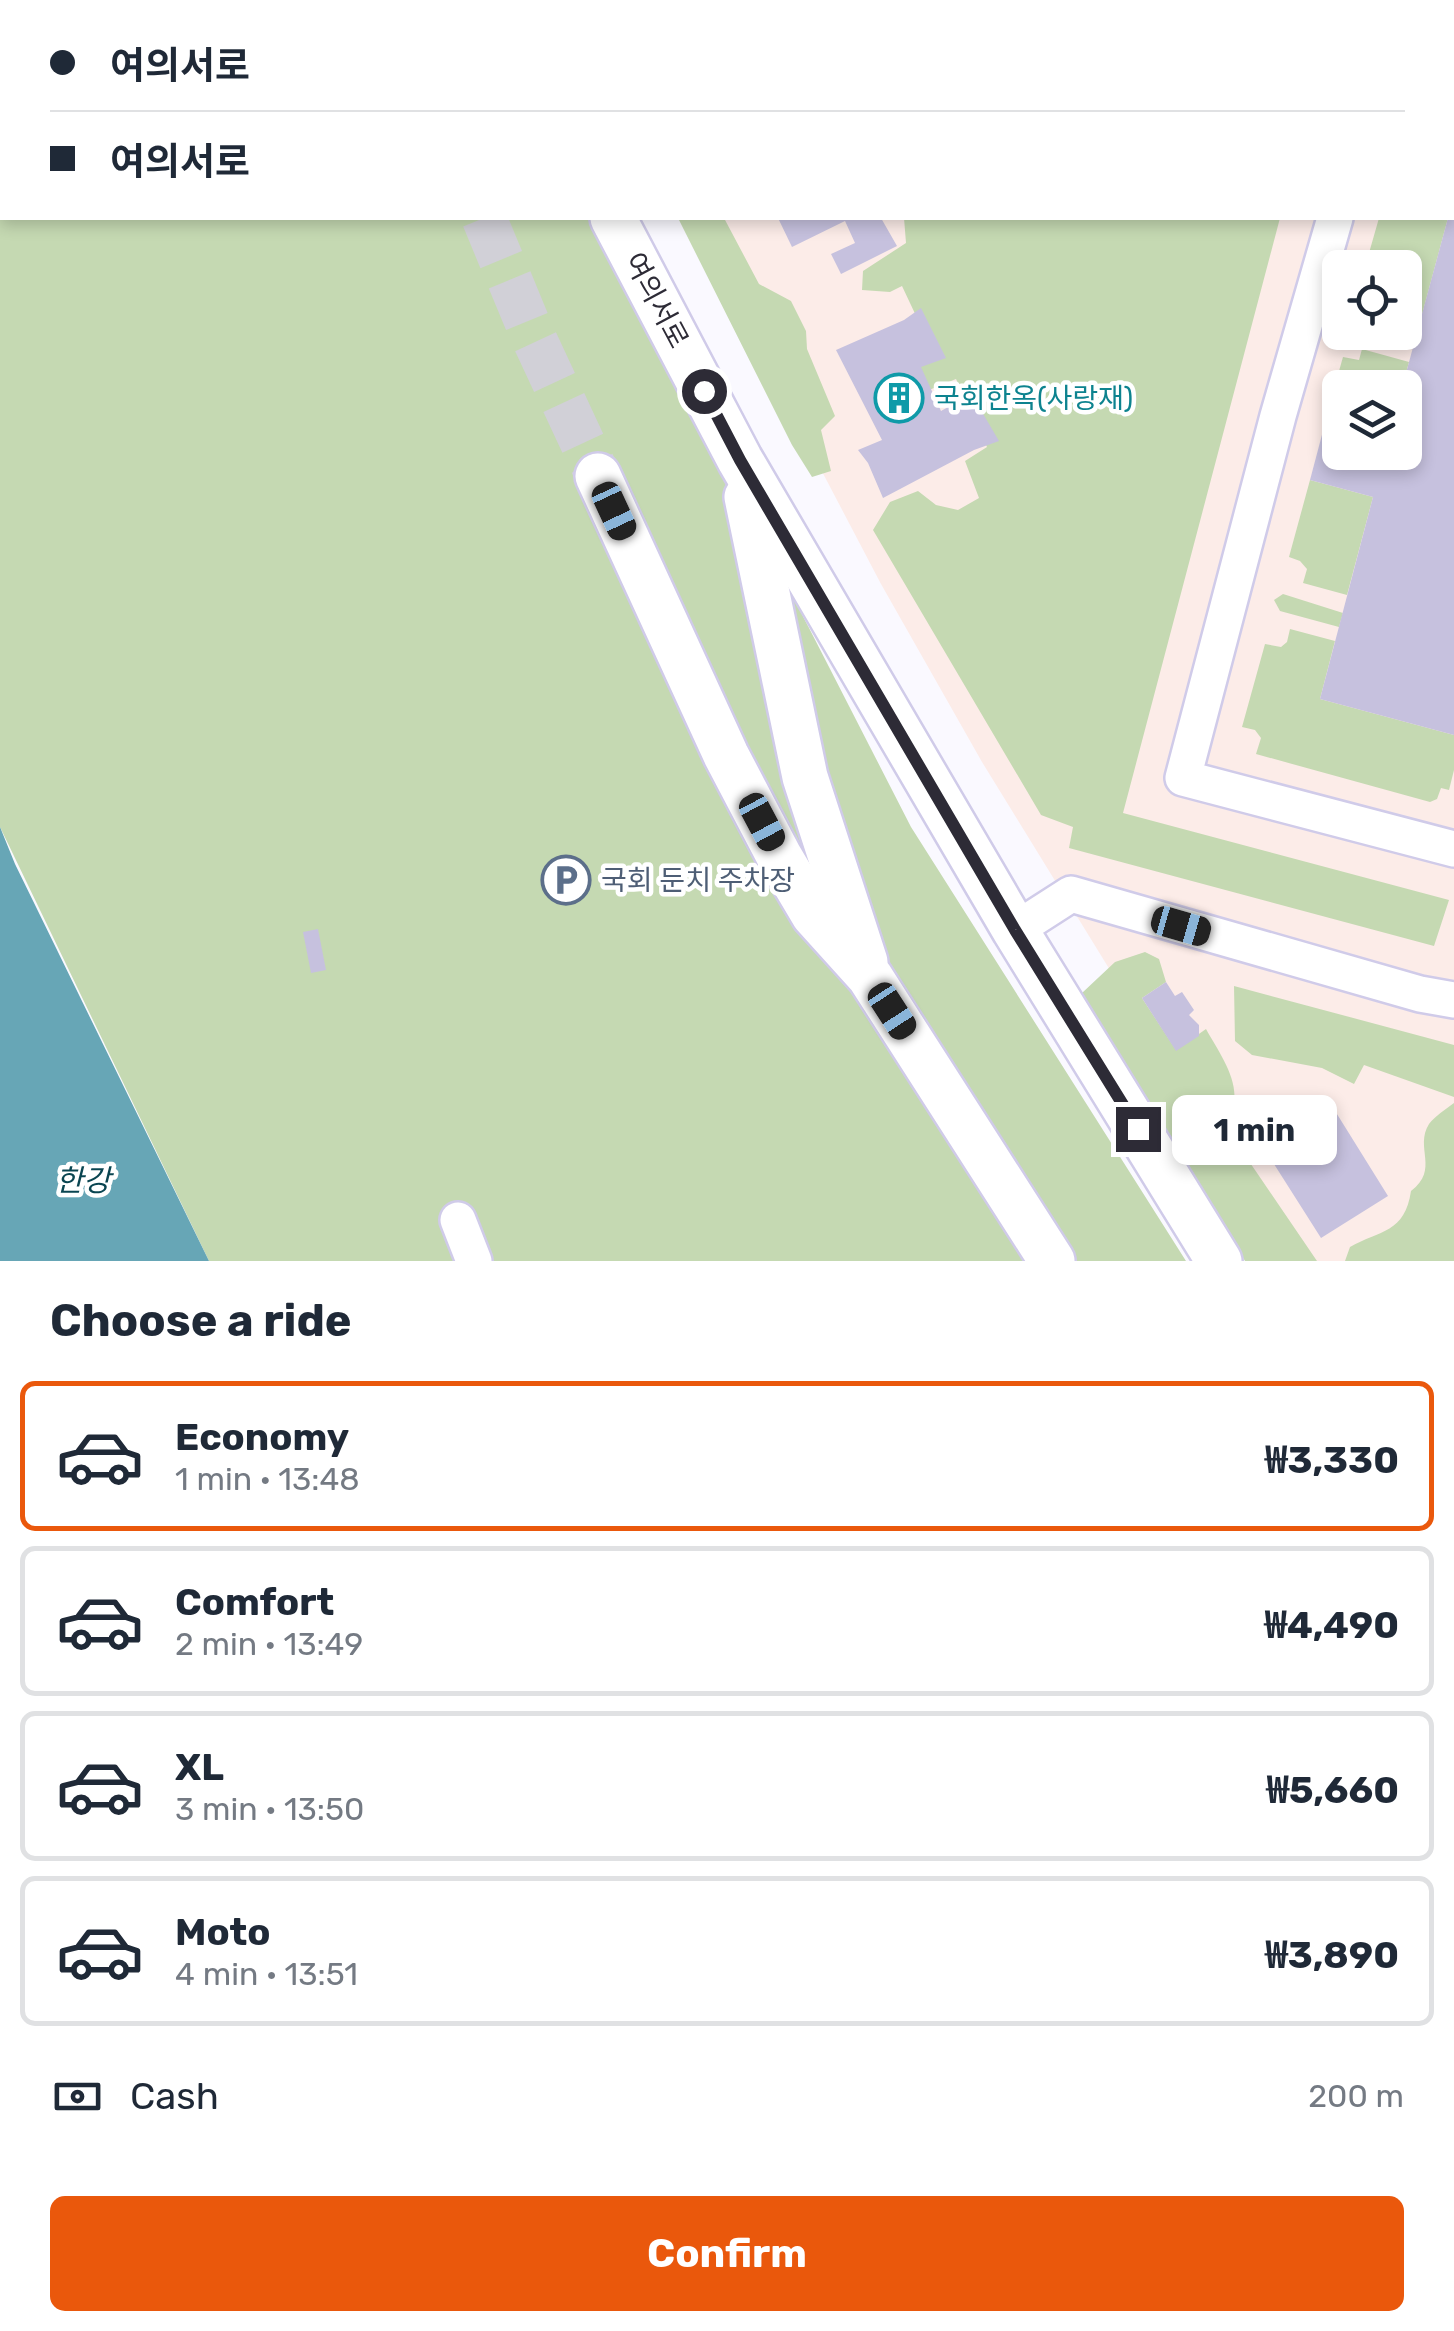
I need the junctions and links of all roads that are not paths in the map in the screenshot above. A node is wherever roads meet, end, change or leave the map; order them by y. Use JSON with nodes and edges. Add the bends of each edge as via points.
{"nodes":[{"id":1,"x":614,"y":220,"type":"edge"},
{"id":2,"x":1333,"y":220,"type":"edge"},
{"id":3,"x":740,"y":460,"type":"junction"},
{"id":4,"x":598,"y":476,"type":"tunnel mouth"},
{"id":5,"x":1454,"y":849,"type":"edge"},
{"id":6,"x":1015,"y":930,"type":"junction"},
{"id":7,"x":870,"y":978,"type":"junction"},
{"id":8,"x":1454,"y":1000,"type":"edge"},
{"id":9,"x":458,"y":1220,"type":"dead end"},
{"id":10,"x":474,"y":1261,"type":"edge"},
{"id":11,"x":1052,"y":1261,"type":"edge"},
{"id":12,"x":1219,"y":1261,"type":"edge"}],
"edges":[{"from":1,"to":3,"type":"main road","name":"여의서로"},
{"from":2,"to":5,"type":"lane","via":[[1183,778]]},
{"from":3,"to":6,"type":"main road","name":"여의서로"},
{"from":3,"to":7,"type":"main road","via":[[805,777]]},
{"from":4,"to":7,"type":"main road","via":[[779,856],[814,916]]},
{"from":6,"to":8,"type":"lane","via":[[1071,894]]},
{"from":6,"to":12,"type":"main road","name":"여의서로"},
{"from":7,"to":11,"type":"main road"},
{"from":9,"to":10,"type":"lane"}]}
